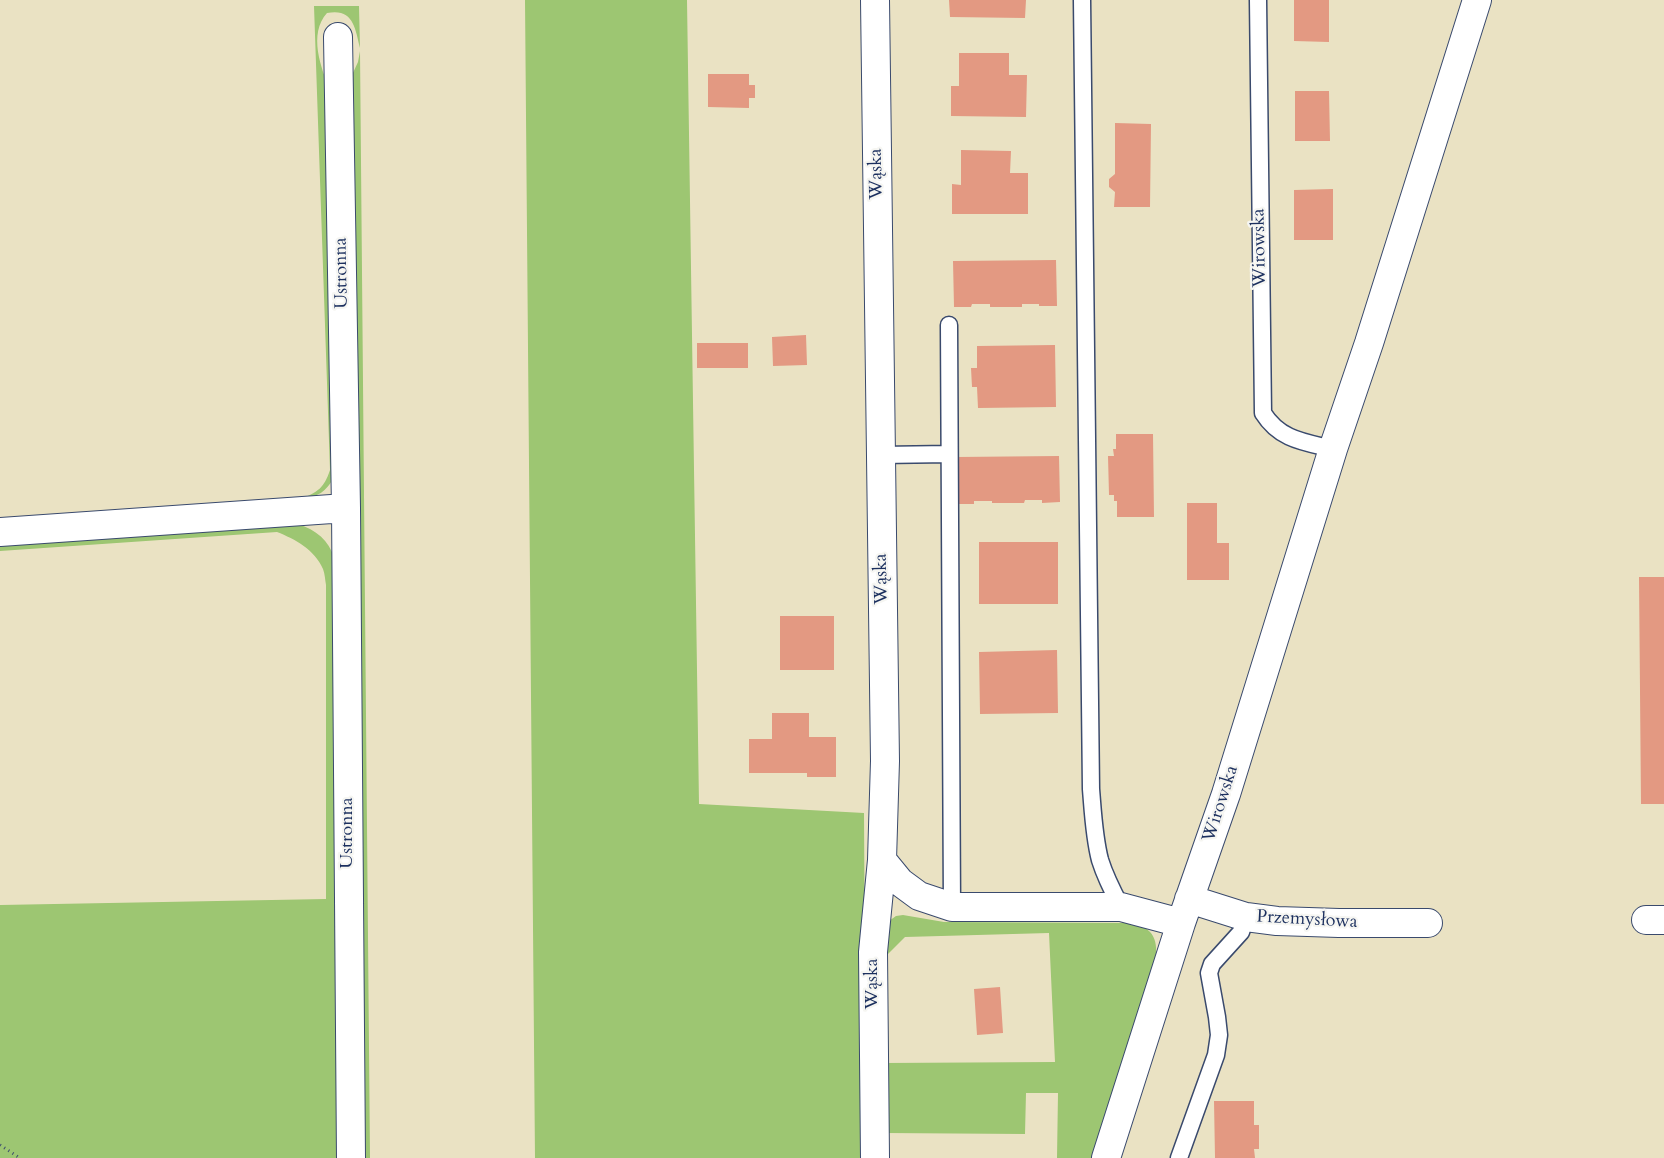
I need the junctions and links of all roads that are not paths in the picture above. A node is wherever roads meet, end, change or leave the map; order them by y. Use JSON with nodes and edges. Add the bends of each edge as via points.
{"nodes":[{"id":1,"x":875,"y":0,"type":"edge"},
{"id":2,"x":1082,"y":0,"type":"edge"},
{"id":3,"x":1258,"y":0,"type":"edge"},
{"id":4,"x":1477,"y":0,"type":"edge"},
{"id":5,"x":338,"y":37,"type":"dead end"},
{"id":6,"x":949,"y":325,"type":"dead end"},
{"id":7,"x":1333,"y":449,"type":"junction"},
{"id":8,"x":949,"y":454,"type":"junction"},
{"id":9,"x":881,"y":456,"type":"junction"},
{"id":10,"x":346,"y":508,"type":"junction"},
{"id":11,"x":0,"y":532,"type":"edge"},
{"id":12,"x":882,"y":860,"type":"junction"},
{"id":13,"x":952,"y":907,"type":"junction"},
{"id":14,"x":1121,"y":907,"type":"junction"},
{"id":15,"x":1185,"y":911,"type":"junction"},
{"id":16,"x":1246,"y":917,"type":"junction"},
{"id":17,"x":1428,"y":923,"type":"dead end"},
{"id":18,"x":351,"y":1158,"type":"edge"},
{"id":19,"x":875,"y":1158,"type":"edge"},
{"id":20,"x":1106,"y":1158,"type":"edge"},
{"id":21,"x":1179,"y":1158,"type":"edge"}],
"edges":[{"from":1,"to":9,"type":"street","name":"Wąska"},
{"from":2,"to":14,"type":"lane","via":[[1092,789],[1100,860]]},
{"from":3,"to":7,"type":"lane","name":"Wirowska","via":[[1263,413],[1270,425],[1283,435]]},
{"from":4,"to":7,"type":"street","name":"Wirowska"},
{"from":5,"to":10,"type":"street","name":"Ustronna"},
{"from":6,"to":8,"type":"lane"},
{"from":7,"to":15,"type":"street","name":"Wirowska","via":[[1226,794]]},
{"from":8,"to":9,"type":"lane"},
{"from":8,"to":13,"type":"lane"},
{"from":9,"to":12,"type":"street","name":"Wąska","via":[[885,761]]},
{"from":10,"to":11,"type":"street"},
{"from":10,"to":18,"type":"street","name":"Ustronna"},
{"from":12,"to":13,"type":"street","name":"Przemysłowa","via":[[900,882],[919,896]]},
{"from":12,"to":19,"type":"street","name":"Wąska","via":[[872,952]]},
{"from":13,"to":14,"type":"street","name":"Przemysłowa"},
{"from":14,"to":15,"type":"street","name":"Przemysłowa"},
{"from":15,"to":16,"type":"street","name":"Przemysłowa"},
{"from":15,"to":20,"type":"street","name":"Wirowska"},
{"from":16,"to":17,"type":"street","name":"Przemysłowa","via":[[1277,921]]},
{"from":16,"to":21,"type":"lane","via":[[1241,932],[1212,964],[1209,973],[1218,1017],[1216,1055]]}]}
